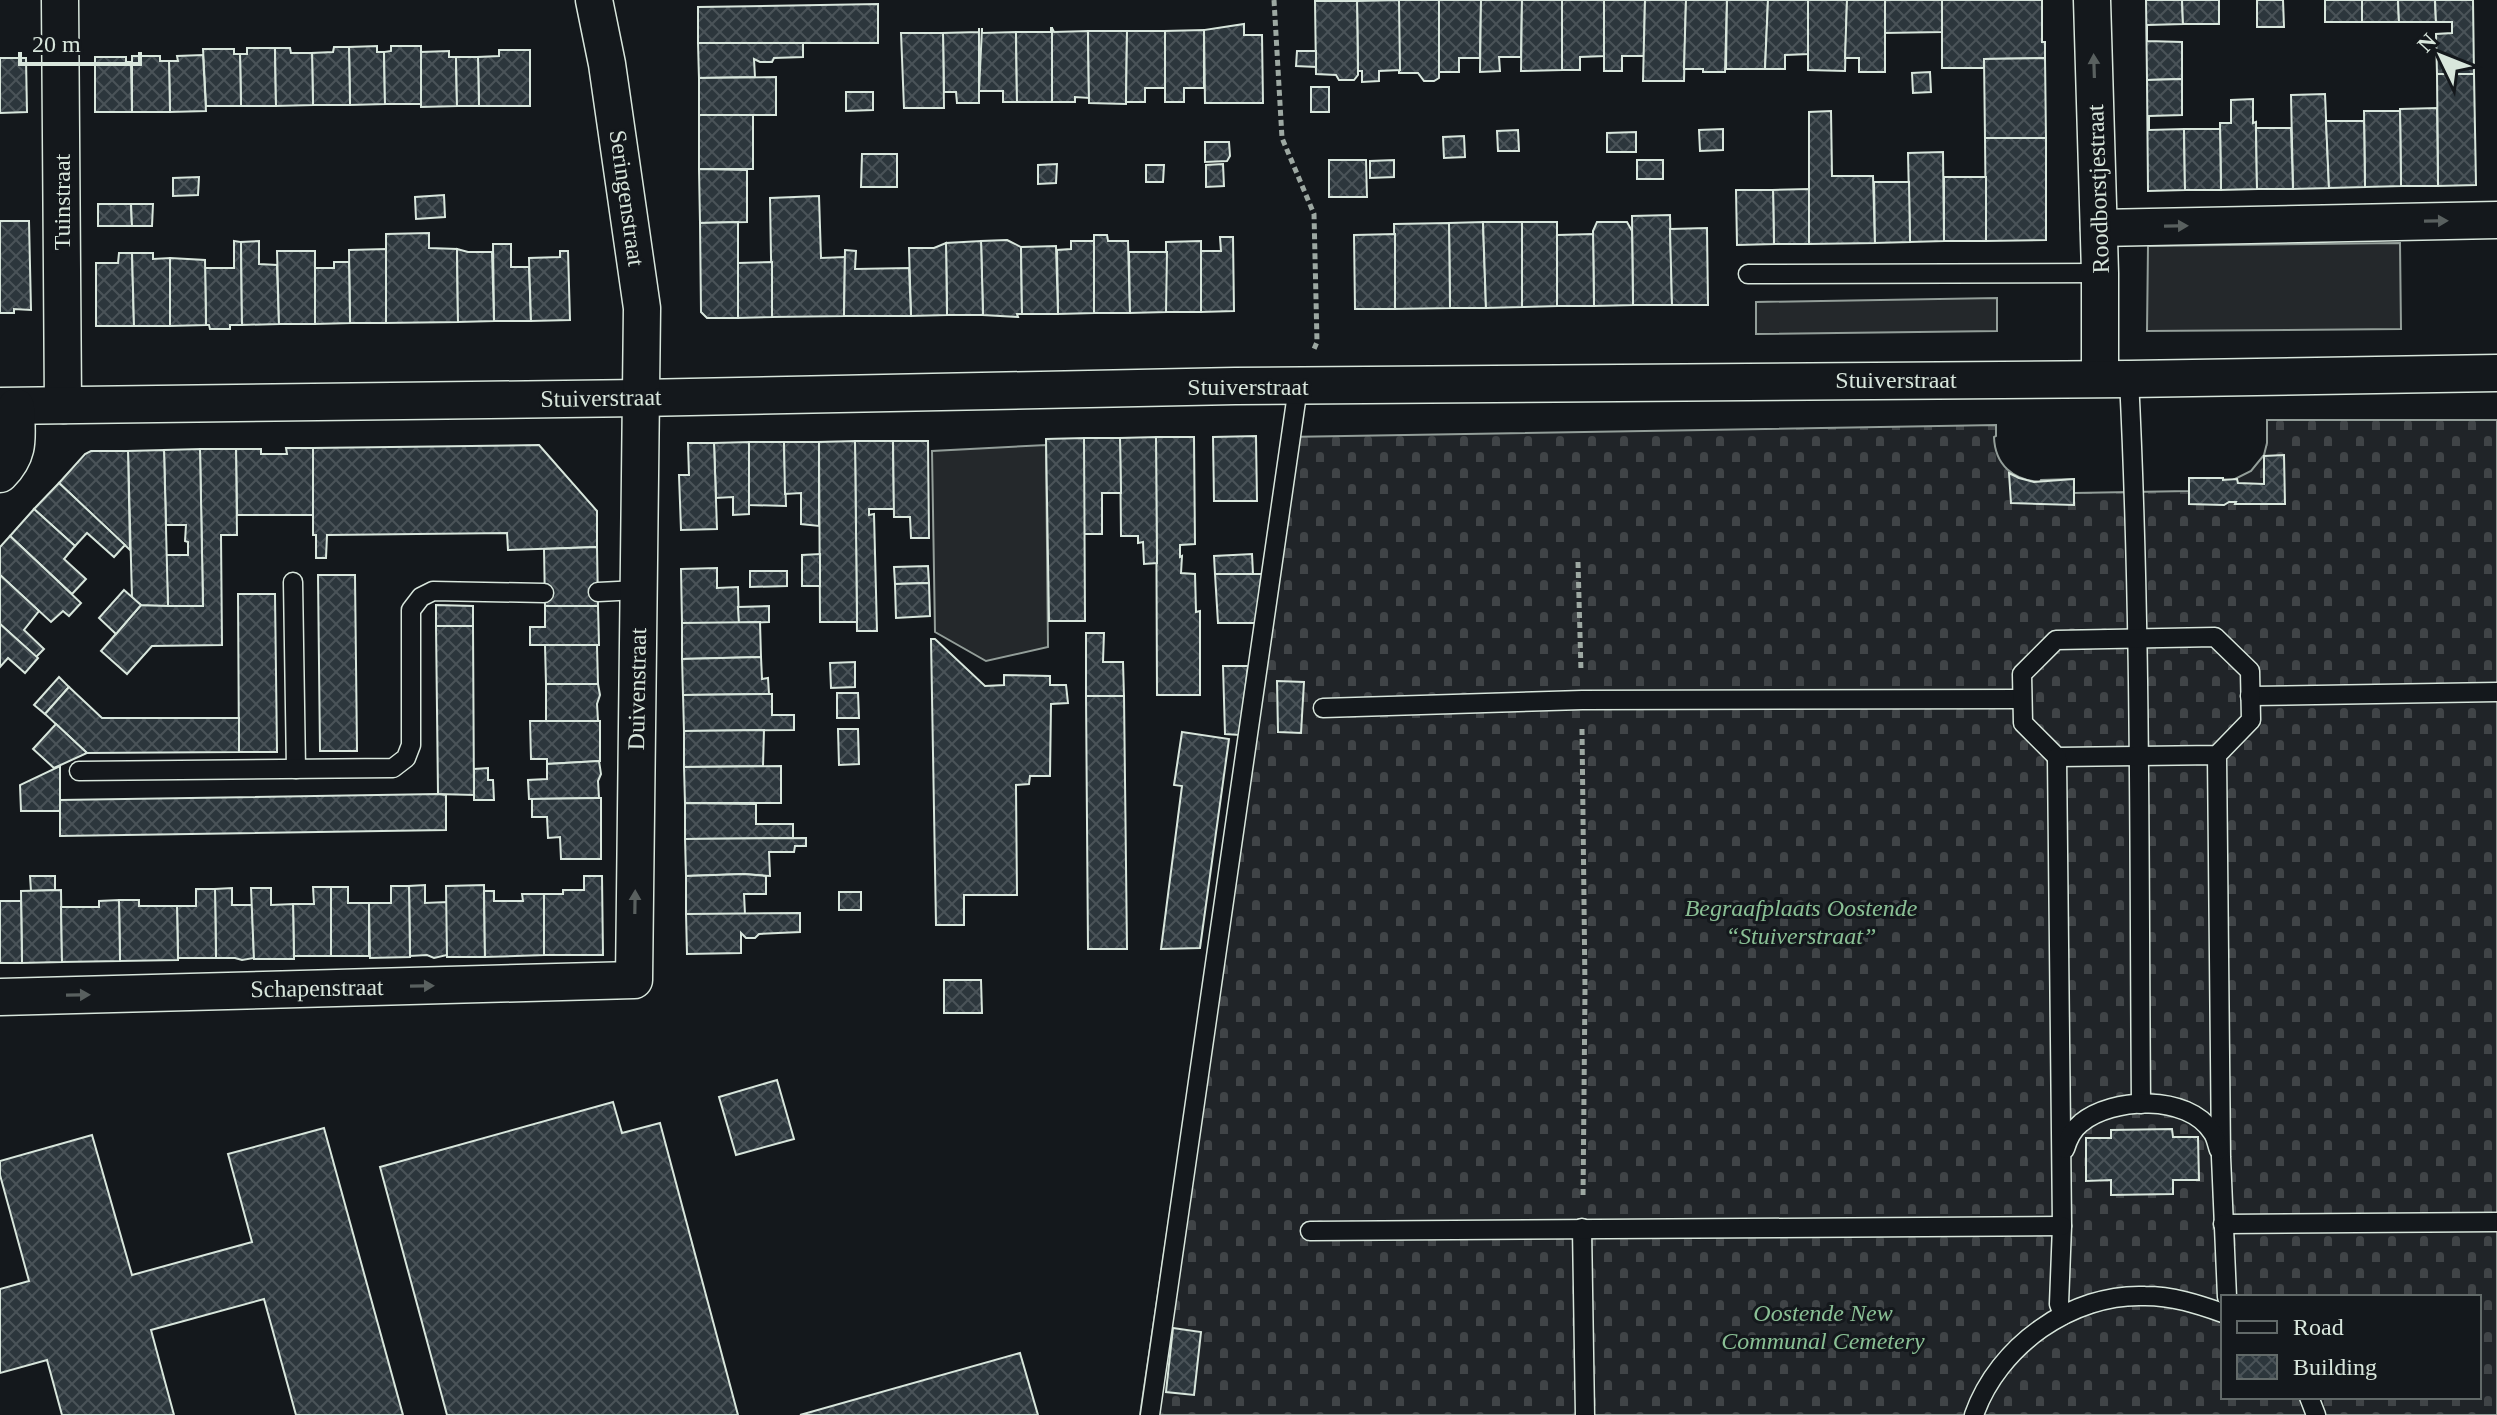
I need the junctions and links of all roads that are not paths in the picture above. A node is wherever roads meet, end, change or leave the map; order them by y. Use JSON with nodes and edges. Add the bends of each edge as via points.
{"nodes":[{"id":1,"x":60,"y":0,"type":"edge"},
{"id":2,"x":594,"y":0,"type":"edge"},
{"id":3,"x":2092,"y":0,"type":"edge"},
{"id":4,"x":2497,"y":220,"type":"edge"},
{"id":5,"x":2099,"y":228,"type":"junction"},
{"id":6,"x":2100,"y":273,"type":"junction"},
{"id":7,"x":1748,"y":274,"type":"dead end"},
{"id":8,"x":2497,"y":373,"type":"edge"},
{"id":9,"x":2114,"y":378,"type":"junction"},
{"id":10,"x":1298,"y":387,"type":"junction"},
{"id":11,"x":640,"y":398,"type":"junction"},
{"id":12,"x":63,"y":405,"type":"junction"},
{"id":13,"x":8,"y":407,"type":"edge"},
{"id":14,"x":0,"y":474,"type":"edge"},
{"id":15,"x":293,"y":582,"type":"dead end"},
{"id":16,"x":638,"y":590,"type":"junction"},
{"id":17,"x":598,"y":592,"type":"dead end"},
{"id":18,"x":544,"y":593,"type":"dead end"},
{"id":19,"x":2137,"y":638,"type":"junction"},
{"id":20,"x":2497,"y":692,"type":"edge"},
{"id":21,"x":2250,"y":696,"type":"junction"},
{"id":22,"x":2022,"y":699,"type":"junction"},
{"id":23,"x":1323,"y":708,"type":"dead end"},
{"id":24,"x":2217,"y":755,"type":"junction"},
{"id":25,"x":2138,"y":756,"type":"junction"},
{"id":26,"x":2057,"y":757,"type":"junction"},
{"id":27,"x":296,"y":769,"type":"junction"},
{"id":28,"x":79,"y":771,"type":"dead end"},
{"id":29,"x":634,"y":980,"type":"joint"},
{"id":30,"x":0,"y":997,"type":"edge"},
{"id":31,"x":2141,"y":1104,"type":"junction"},
{"id":32,"x":2221,"y":1157,"type":"junction"},
{"id":33,"x":2061,"y":1158,"type":"junction"},
{"id":34,"x":2497,"y":1222,"type":"edge"},
{"id":35,"x":2223,"y":1224,"type":"junction"},
{"id":36,"x":2062,"y":1226,"type":"junction"},
{"id":37,"x":1582,"y":1228,"type":"junction"},
{"id":38,"x":1310,"y":1231,"type":"dead end"},
{"id":39,"x":2227,"y":1295,"type":"edge"},
{"id":40,"x":2221,"y":1312,"type":"edge"},
{"id":41,"x":2063,"y":1315,"type":"junction"},
{"id":42,"x":1150,"y":1415,"type":"edge"},
{"id":43,"x":1585,"y":1415,"type":"edge"},
{"id":44,"x":1974,"y":1415,"type":"edge"}],
"edges":[{"from":1,"to":12,"type":"street","name":"Tuinstraat"},
{"from":2,"to":11,"type":"street","name":"Seringenstraat","via":[[642,308]]},
{"from":5,"to":3,"type":"street","name":"Roodborstjestraat","one_way":true},
{"from":5,"to":4,"type":"street","one_way":true},
{"from":5,"to":6,"type":"street","name":"Roodborstjestraat"},
{"from":6,"to":7,"type":"lane"},
{"from":6,"to":9,"type":"street","name":"Roodborstjestraat"},
{"from":8,"to":9,"type":"street","name":"Stuiverstraat"},
{"from":9,"to":10,"type":"street","name":"Stuiverstraat"},
{"from":9,"to":19,"type":"lane","via":[[2135,492]]},
{"from":10,"to":11,"type":"street","name":"Stuiverstraat"},
{"from":10,"to":42,"type":"lane"},
{"from":11,"to":12,"type":"street","name":"Stuiverstraat"},
{"from":11,"to":16,"type":"street","name":"Duivenstraat"},
{"from":12,"to":13,"type":"street","name":"Stuiverstraat"},
{"from":13,"to":14,"type":"street","via":[[17,451]]},
{"from":15,"to":27,"type":"lane"},
{"from":16,"to":17,"type":"lane"},
{"from":29,"to":16,"type":"street","name":"Duivenstraat","one_way":true},
{"from":18,"to":27,"type":"lane","via":[[433,591],[421,597],[411,610],[411,745],[406,758],[393,768]]},
{"from":19,"to":21,"type":"lane","via":[[2215,637],[2250,671]]},
{"from":19,"to":22,"type":"lane","via":[[2056,640],[2022,674]]},
{"from":19,"to":25,"type":"lane"},
{"from":20,"to":21,"type":"lane"},
{"from":21,"to":24,"type":"lane","via":[[2251,720]]},
{"from":22,"to":23,"type":"lane","via":[[1582,700]]},
{"from":22,"to":26,"type":"lane","via":[[2023,723]]},
{"from":24,"to":25,"type":"lane"},
{"from":24,"to":32,"type":"lane"},
{"from":25,"to":26,"type":"lane"},
{"from":25,"to":31,"type":"lane"},
{"from":26,"to":33,"type":"lane"},
{"from":27,"to":28,"type":"lane"},
{"from":30,"to":29,"type":"street","name":"Schapenstraat","one_way":true},
{"from":31,"to":32,"type":"lane","via":[[2191,1115],[2213,1133]]},
{"from":31,"to":33,"type":"lane","via":[[2106,1109],[2079,1124]]},
{"from":32,"to":35,"type":"lane"},
{"from":33,"to":36,"type":"lane"},
{"from":34,"to":35,"type":"lane"},
{"from":35,"to":39,"type":"lane"},
{"from":36,"to":37,"type":"lane"},
{"from":36,"to":41,"type":"lane"},
{"from":37,"to":38,"type":"lane"},
{"from":37,"to":43,"type":"lane"},
{"from":40,"to":41,"type":"lane","via":[[2184,1299],[2143,1295],[2102,1301]]},
{"from":41,"to":44,"type":"lane","via":[[2029,1337],[2000,1367]]}]}
